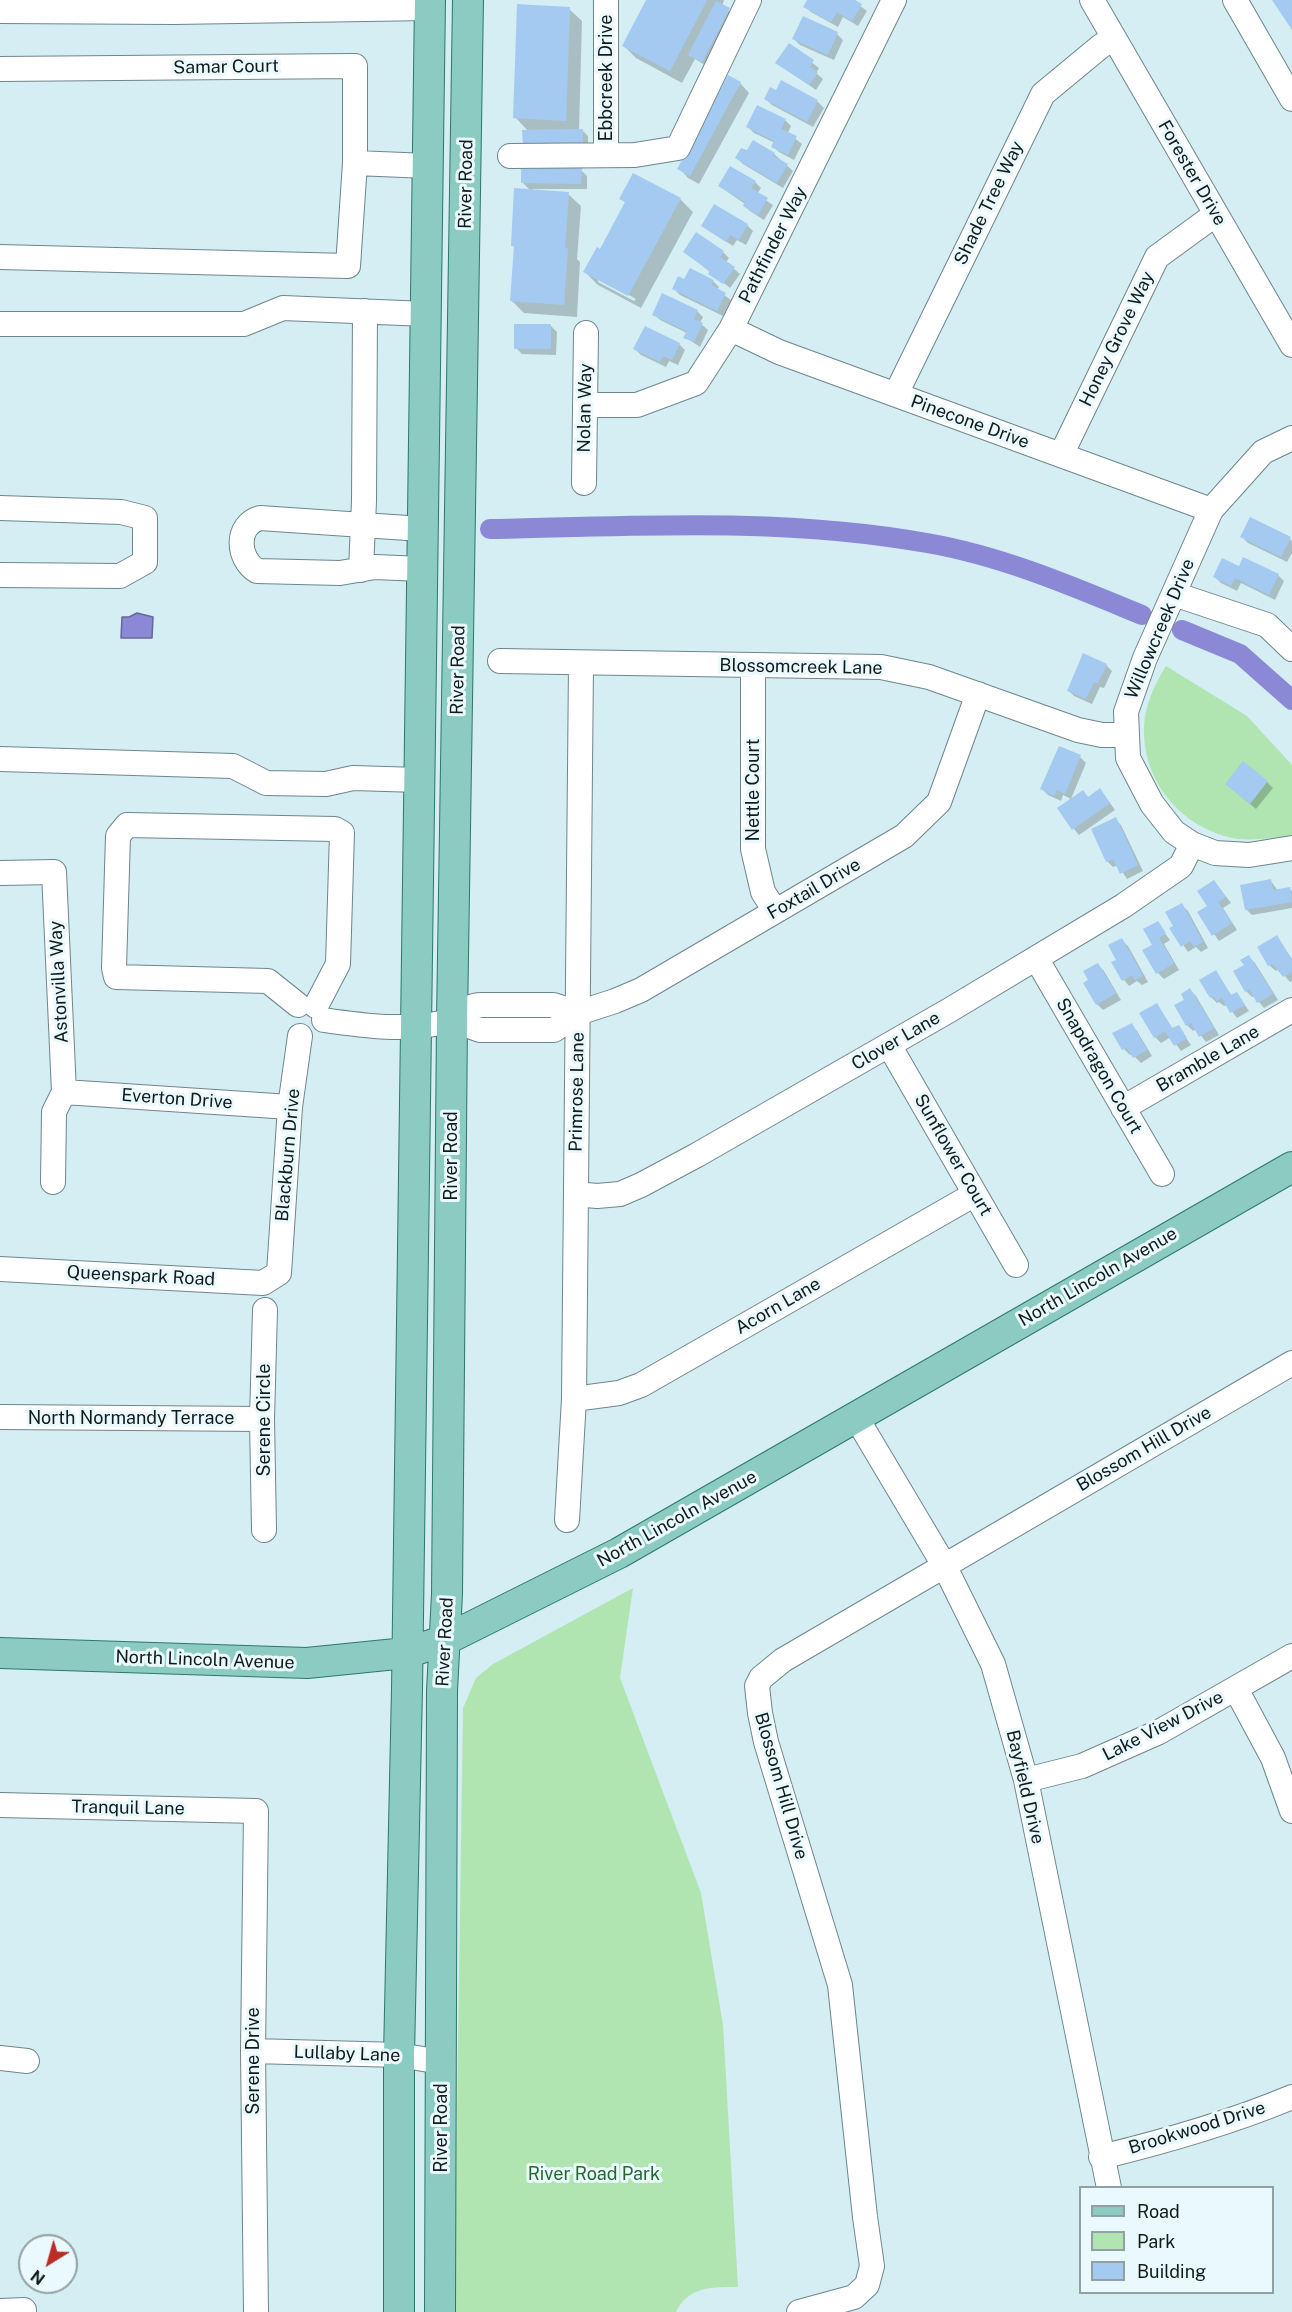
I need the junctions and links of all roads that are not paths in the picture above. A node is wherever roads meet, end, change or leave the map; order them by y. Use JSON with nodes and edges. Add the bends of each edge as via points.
{"nodes":[{"id":1,"x":468,"y":0,"type":"edge"},
{"id":2,"x":606,"y":0,"type":"edge"},
{"id":3,"x":749,"y":0,"type":"edge"},
{"id":4,"x":894,"y":0,"type":"edge"},
{"id":5,"x":1092,"y":0,"type":"edge"},
{"id":6,"x":1235,"y":0,"type":"edge"},
{"id":7,"x":430,"y":4,"type":"edge"},
{"id":8,"x":239,"y":5,"type":"edge"},
{"id":9,"x":174,"y":6,"type":"edge"},
{"id":10,"x":0,"y":11,"type":"edge"},
{"id":11,"x":1114,"y":38,"type":"junction"},
{"id":12,"x":0,"y":69,"type":"edge"},
{"id":13,"x":1292,"y":99,"type":"edge"},
{"id":14,"x":606,"y":155,"type":"junction"},
{"id":15,"x":510,"y":156,"type":"dead end"},
{"id":16,"x":355,"y":163,"type":"junction"},
{"id":17,"x":428,"y":166,"type":"junction"},
{"id":18,"x":1216,"y":214,"type":"junction"},
{"id":19,"x":0,"y":257,"type":"edge"},
{"id":20,"x":365,"y":311,"type":"junction"},
{"id":21,"x":426,"y":314,"type":"junction"},
{"id":22,"x":0,"y":324,"type":"edge"},
{"id":23,"x":731,"y":329,"type":"junction"},
{"id":24,"x":586,"y":333,"type":"dead end"},
{"id":25,"x":1292,"y":345,"type":"edge"},
{"id":26,"x":896,"y":394,"type":"junction"},
{"id":27,"x":585,"y":405,"type":"junction"},
{"id":28,"x":1292,"y":438,"type":"edge"},
{"id":29,"x":1061,"y":455,"type":"junction"},
{"id":30,"x":584,"y":483,"type":"dead end"},
{"id":31,"x":0,"y":508,"type":"edge"},
{"id":32,"x":1211,"y":510,"type":"junction"},
{"id":33,"x":363,"y":524,"type":"junction"},
{"id":34,"x":423,"y":529,"type":"junction"},
{"id":35,"x":422,"y":569,"type":"junction"},
{"id":36,"x":361,"y":570,"type":"junction"},
{"id":37,"x":0,"y":575,"type":"edge"},
{"id":38,"x":1174,"y":594,"type":"junction"},
{"id":39,"x":1292,"y":649,"type":"edge"},
{"id":40,"x":501,"y":661,"type":"dead end"},
{"id":41,"x":580,"y":664,"type":"junction"},
{"id":42,"x":753,"y":665,"type":"junction"},
{"id":43,"x":978,"y":694,"type":"junction"},
{"id":44,"x":1126,"y":735,"type":"junction"},
{"id":45,"x":0,"y":759,"type":"edge"},
{"id":46,"x":419,"y":780,"type":"junction"},
{"id":47,"x":1192,"y":844,"type":"junction"},
{"id":48,"x":1292,"y":848,"type":"edge"},
{"id":49,"x":0,"y":873,"type":"edge"},
{"id":50,"x":775,"y":911,"type":"junction"},
{"id":51,"x":1036,"y":958,"type":"junction"},
{"id":52,"x":517,"y":1004,"type":"junction"},
{"id":53,"x":313,"y":1010,"type":"junction"},
{"id":54,"x":1292,"y":1010,"type":"edge"},
{"id":55,"x":578,"y":1013,"type":"junction"},
{"id":56,"x":452,"y":1020,"type":"junction"},
{"id":57,"x":415,"y":1027,"type":"junction"},
{"id":58,"x":516,"y":1030,"type":"junction"},
{"id":59,"x":889,"y":1045,"type":"junction"},
{"id":60,"x":64,"y":1092,"type":"junction"},
{"id":61,"x":290,"y":1107,"type":"junction"},
{"id":62,"x":1123,"y":1108,"type":"junction"},
{"id":63,"x":1292,"y":1167,"type":"edge"},
{"id":64,"x":1162,"y":1174,"type":"dead end"},
{"id":65,"x":53,"y":1182,"type":"dead end"},
{"id":66,"x":576,"y":1194,"type":"junction"},
{"id":67,"x":975,"y":1194,"type":"junction"},
{"id":68,"x":1016,"y":1265,"type":"dead end"},
{"id":69,"x":0,"y":1269,"type":"edge"},
{"id":70,"x":279,"y":1273,"type":"joint"},
{"id":71,"x":265,"y":1310,"type":"dead end"},
{"id":72,"x":1292,"y":1363,"type":"edge"},
{"id":73,"x":574,"y":1399,"type":"junction"},
{"id":74,"x":0,"y":1417,"type":"edge"},
{"id":75,"x":856,"y":1417,"type":"junction"},
{"id":76,"x":262,"y":1419,"type":"junction"},
{"id":77,"x":567,"y":1520,"type":"dead end"},
{"id":78,"x":264,"y":1530,"type":"dead end"},
{"id":79,"x":944,"y":1565,"type":"junction"},
{"id":80,"x":443,"y":1641,"type":"junction"},
{"id":81,"x":0,"y":1653,"type":"edge"},
{"id":82,"x":406,"y":1653,"type":"junction"},
{"id":83,"x":1292,"y":1656,"type":"edge"},
{"id":84,"x":1236,"y":1689,"type":"junction"},
{"id":85,"x":1026,"y":1780,"type":"junction"},
{"id":86,"x":0,"y":1805,"type":"edge"},
{"id":87,"x":256,"y":1811,"type":"joint"},
{"id":88,"x":1292,"y":1811,"type":"edge"},
{"id":89,"x":253,"y":2051,"type":"junction"},
{"id":90,"x":399,"y":2055,"type":"junction"},
{"id":91,"x":0,"y":2058,"type":"edge"},
{"id":92,"x":27,"y":2061,"type":"dead end"},
{"id":93,"x":441,"y":2062,"type":"junction"},
{"id":94,"x":1292,"y":2097,"type":"edge"},
{"id":95,"x":1101,"y":2157,"type":"junction"},
{"id":96,"x":1109,"y":2186,"type":"edge"},
{"id":97,"x":24,"y":2310,"type":"dead end"},
{"id":98,"x":0,"y":2312,"type":"edge"},
{"id":99,"x":256,"y":2312,"type":"edge"},
{"id":100,"x":399,"y":2312,"type":"edge"},
{"id":101,"x":440,"y":2312,"type":"edge"},
{"id":102,"x":799,"y":2312,"type":"edge"}],
"edges":[{"from":1,"to":56,"type":"main road","name":"River Road"},
{"from":2,"to":14,"type":"street","name":"Ebbcreek Drive"},
{"from":3,"to":14,"type":"street","via":[[678,148]]},
{"from":4,"to":23,"type":"street","name":"Pathfinder Way"},
{"from":5,"to":11,"type":"street","name":"Forester Drive"},
{"from":6,"to":13,"type":"street"},
{"from":7,"to":8,"type":"street","via":[[386,9]]},
{"from":7,"to":17,"type":"main road","name":"River Road"},
{"from":8,"to":9,"type":"street"},
{"from":9,"to":10,"type":"street"},
{"from":11,"to":18,"type":"street","name":"Forester Drive"},
{"from":11,"to":26,"type":"street","name":"Shade Tree Way","via":[[1043,94]]},
{"from":12,"to":16,"type":"street","name":"Samar Court","via":[[355,66]]},
{"from":14,"to":15,"type":"street"},
{"from":16,"to":17,"type":"street"},
{"from":16,"to":19,"type":"street","name":"Samar Court","via":[[348,266]]},
{"from":17,"to":21,"type":"main road","name":"River Road"},
{"from":18,"to":25,"type":"street","name":"Forester Drive"},
{"from":18,"to":29,"type":"street","name":"Honey Grove Way","via":[[1157,257]]},
{"from":20,"to":21,"type":"street"},
{"from":20,"to":22,"type":"street","via":[[283,308],[244,324]]},
{"from":20,"to":33,"type":"street"},
{"from":21,"to":34,"type":"main road","name":"River Road"},
{"from":23,"to":26,"type":"street","name":"Pinecone Drive","via":[[779,352]]},
{"from":23,"to":27,"type":"street","name":"Pathfinder Way","via":[[696,383],[637,405]]},
{"from":24,"to":27,"type":"street","name":"Nolan Way"},
{"from":26,"to":29,"type":"street","name":"Pinecone Drive"},
{"from":27,"to":30,"type":"street","name":"Nolan Way"},
{"from":28,"to":32,"type":"street","name":"Willowcreek Drive","via":[[1263,452]]},
{"from":29,"to":32,"type":"street","name":"Pinecone Drive"},
{"from":31,"to":37,"type":"street","via":[[121,512],[145,518],[145,562],[120,576]]},
{"from":32,"to":38,"type":"street","name":"Willowcreek Drive"},
{"from":33,"to":34,"type":"street"},
{"from":33,"to":36,"type":"street"},
{"from":33,"to":36,"type":"street","via":[[260,518],[243,531],[242,540],[245,559],[257,571]]},
{"from":34,"to":35,"type":"main road","name":"River Road"},
{"from":35,"to":36,"type":"street"},
{"from":35,"to":46,"type":"main road","name":"River Road"},
{"from":38,"to":39,"type":"street","via":[[1267,625]]},
{"from":38,"to":44,"type":"street","name":"Willowcreek Drive","via":[[1140,669],[1126,712]]},
{"from":40,"to":41,"type":"street","name":"Blossomcreek Lane"},
{"from":41,"to":42,"type":"street","name":"Blossomcreek Lane"},
{"from":41,"to":55,"type":"street","name":"Primrose Lane"},
{"from":42,"to":43,"type":"street","name":"Blossomcreek Lane","via":[[881,667],[929,677]]},
{"from":42,"to":50,"type":"street","name":"Nettle Court","via":[[753,849],[763,892]]},
{"from":43,"to":44,"type":"street","name":"Blossomcreek Lane","via":[[1078,729]]},
{"from":43,"to":50,"type":"street","name":"Foxtail Drive","via":[[939,802],[904,836]]},
{"from":44,"to":47,"type":"street","name":"Willowcreek Drive","via":[[1128,758],[1152,804],[1174,831]]},
{"from":45,"to":46,"type":"street","via":[[233,766],[266,783],[326,784],[353,778]]},
{"from":46,"to":57,"type":"main road","name":"River Road"},
{"from":47,"to":48,"type":"street","name":"Willowcreek Drive","via":[[1215,853],[1249,855]]},
{"from":47,"to":51,"type":"street","name":"Clover Lane","via":[[1181,866]]},
{"from":49,"to":60,"type":"street","name":"Astonvilla Way","via":[[54,872]]},
{"from":50,"to":55,"type":"street","name":"Foxtail Drive","via":[[641,990]]},
{"from":51,"to":59,"type":"street","name":"Clover Lane"},
{"from":51,"to":62,"type":"street","name":"Snapdragon Court"},
{"from":52,"to":55,"type":"street","via":[[554,1005]]},
{"from":52,"to":56,"type":"street","via":[[471,1005]]},
{"from":52,"to":58,"type":"street"},
{"from":53,"to":53,"type":"street","via":[[338,964],[342,833],[336,829],[128,825],[118,836],[116,977],[268,981]]},
{"from":53,"to":57,"type":"street","via":[[388,1027]]},
{"from":53,"to":61,"type":"street","name":"Blackburn Drive","via":[[321,1030],[309,1038],[300,1036]]},
{"from":54,"to":62,"type":"street","name":"Bramble Lane"},
{"from":55,"to":58,"type":"street","name":"Foxtail Drive","via":[[554,1030]]},
{"from":55,"to":66,"type":"street","name":"Primrose Lane"},
{"from":56,"to":57,"type":"street"},
{"from":56,"to":58,"type":"street","name":"Foxtail Drive","via":[[480,1030]]},
{"from":56,"to":80,"type":"main road","name":"River Road","via":[[447,1594]]},
{"from":57,"to":82,"type":"main road","name":"River Road"},
{"from":59,"to":66,"type":"street","name":"Clover Lane","via":[[641,1185],[620,1194]]},
{"from":59,"to":67,"type":"street","name":"Sunflower Court"},
{"from":60,"to":61,"type":"street","name":"Everton Drive"},
{"from":60,"to":65,"type":"street","via":[[54,1112]]},
{"from":61,"to":70,"type":"street","name":"Blackburn Drive"},
{"from":62,"to":64,"type":"street","name":"Snapdragon Court"},
{"from":63,"to":75,"type":"main road","name":"North Lincoln Avenue"},
{"from":66,"to":73,"type":"street","name":"Primrose Lane"},
{"from":67,"to":68,"type":"street","name":"Sunflower Court"},
{"from":67,"to":73,"type":"street","name":"Acorn Lane","via":[[641,1385],[619,1393]]},
{"from":69,"to":70,"type":"street","name":"Queenspark Road","via":[[263,1283]]},
{"from":71,"to":76,"type":"street","name":"Serene Circle"},
{"from":72,"to":79,"type":"street","name":"Blossom Hill Drive"},
{"from":73,"to":77,"type":"street","name":"Primrose Lane"},
{"from":74,"to":76,"type":"street","name":"North Normandy Terrace"},
{"from":75,"to":79,"type":"street","name":"Bayfield Drive"},
{"from":75,"to":80,"type":"main road","name":"North Lincoln Avenue","via":[[619,1554]]},
{"from":76,"to":78,"type":"street","name":"Serene Circle"},
{"from":79,"to":85,"type":"street","name":"Bayfield Drive","via":[[993,1664]]},
{"from":79,"to":102,"type":"street","name":"Blossom Hill Drive","via":[[783,1660],[761,1678],[758,1686],[766,1742],[840,1985],[872,2266],[867,2285],[854,2297]]},
{"from":80,"to":82,"type":"main road","name":"North Lincoln Avenue"},
{"from":80,"to":93,"type":"main road","name":"River Road"},
{"from":81,"to":82,"type":"main road","name":"North Lincoln Avenue","via":[[308,1663]]},
{"from":82,"to":90,"type":"main road","name":"River Road"},
{"from":83,"to":84,"type":"street","name":"Lake View Drive"},
{"from":84,"to":85,"type":"street","name":"Lake View Drive","via":[[1159,1732],[1082,1766]]},
{"from":84,"to":88,"type":"street","via":[[1274,1758]]},
{"from":85,"to":95,"type":"street","name":"Bayfield Drive"},
{"from":86,"to":87,"type":"street","name":"Tranquil Lane"},
{"from":87,"to":89,"type":"street","name":"Serene Drive"},
{"from":89,"to":90,"type":"street","name":"Lullaby Lane"},
{"from":89,"to":99,"type":"street","name":"Serene Drive"},
{"from":90,"to":93,"type":"street","name":"Lullaby Lane"},
{"from":90,"to":100,"type":"main road","name":"River Road"},
{"from":91,"to":92,"type":"street"},
{"from":93,"to":101,"type":"main road","name":"River Road"},
{"from":94,"to":95,"type":"street","name":"Brookwood Drive","via":[[1226,2123]]},
{"from":95,"to":96,"type":"street","name":"Bayfield Drive"},
{"from":97,"to":98,"type":"street"}]}
